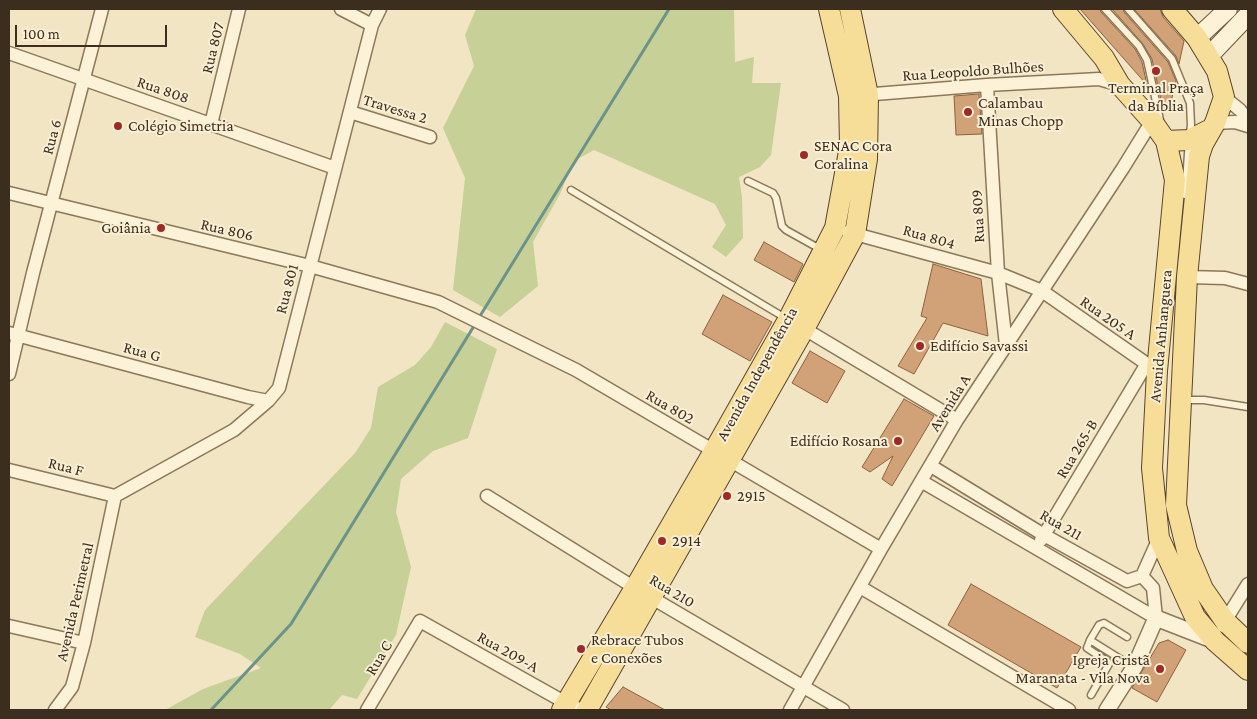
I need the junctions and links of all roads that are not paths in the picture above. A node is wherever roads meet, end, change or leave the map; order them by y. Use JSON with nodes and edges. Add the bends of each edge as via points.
{"nodes":[{"id":1,"x":102,"y":9,"type":"edge"},
{"id":2,"x":239,"y":9,"type":"edge"},
{"id":3,"x":341,"y":9,"type":"edge"},
{"id":4,"x":380,"y":9,"type":"edge"},
{"id":5,"x":829,"y":9,"type":"edge"},
{"id":6,"x":850,"y":9,"type":"edge"},
{"id":7,"x":1063,"y":9,"type":"edge"},
{"id":8,"x":1106,"y":9,"type":"edge"},
{"id":9,"x":1128,"y":9,"type":"edge"},
{"id":10,"x":1172,"y":9,"type":"edge"},
{"id":11,"x":1228,"y":9,"type":"edge"},
{"id":12,"x":1248,"y":15,"type":"edge"},
{"id":13,"x":372,"y":25,"type":"junction"},
{"id":14,"x":1197,"y":38,"type":"junction"},
{"id":15,"x":9,"y":52,"type":"edge"},
{"id":16,"x":1209,"y":56,"type":"junction"},
{"id":17,"x":1104,"y":58,"type":"junction"},
{"id":18,"x":1098,"y":79,"type":"junction"},
{"id":19,"x":83,"y":80,"type":"junction"},
{"id":20,"x":1120,"y":84,"type":"junction"},
{"id":21,"x":987,"y":85,"type":"junction"},
{"id":22,"x":859,"y":96,"type":"junction"},
{"id":23,"x":1224,"y":97,"type":"junction"},
{"id":24,"x":350,"y":112,"type":"junction"},
{"id":25,"x":1152,"y":121,"type":"junction"},
{"id":26,"x":1248,"y":121,"type":"edge"},
{"id":27,"x":210,"y":124,"type":"junction"},
{"id":28,"x":1213,"y":126,"type":"junction"},
{"id":29,"x":1248,"y":126,"type":"edge"},
{"id":30,"x":430,"y":137,"type":"dead end"},
{"id":31,"x":1175,"y":140,"type":"junction"},
{"id":32,"x":335,"y":168,"type":"junction"},
{"id":33,"x":748,"y":180,"type":"dead end"},
{"id":34,"x":571,"y":190,"type":"dead end"},
{"id":35,"x":9,"y":193,"type":"edge"},
{"id":36,"x":51,"y":204,"type":"junction"},
{"id":37,"x":835,"y":228,"type":"junction"},
{"id":38,"x":855,"y":234,"type":"junction"},
{"id":39,"x":823,"y":251,"type":"junction"},
{"id":40,"x":1182,"y":252,"type":"dead end"},
{"id":41,"x":310,"y":266,"type":"junction"},
{"id":42,"x":998,"y":274,"type":"junction"},
{"id":43,"x":1187,"y":277,"type":"junction"},
{"id":44,"x":1248,"y":284,"type":"edge"},
{"id":45,"x":1042,"y":291,"type":"junction"},
{"id":46,"x":438,"y":302,"type":"joint"},
{"id":47,"x":796,"y":324,"type":"junction"},
{"id":48,"x":1177,"y":329,"type":"dead end"},
{"id":49,"x":13,"y":334,"type":"edge"},
{"id":50,"x":1006,"y":345,"type":"junction"},
{"id":51,"x":1151,"y":368,"type":"junction"},
{"id":52,"x":9,"y":374,"type":"edge"},
{"id":53,"x":1181,"y":400,"type":"junction"},
{"id":54,"x":268,"y":401,"type":"junction"},
{"id":55,"x":1248,"y":406,"type":"edge"},
{"id":56,"x":957,"y":420,"type":"junction"},
{"id":57,"x":721,"y":456,"type":"junction"},
{"id":58,"x":931,"y":466,"type":"junction"},
{"id":59,"x":1170,"y":469,"type":"dead end"},
{"id":60,"x":9,"y":470,"type":"edge"},
{"id":61,"x":921,"y":482,"type":"junction"},
{"id":62,"x":115,"y":496,"type":"junction"},
{"id":63,"x":487,"y":496,"type":"dead end"},
{"id":64,"x":1044,"y":535,"type":"junction"},
{"id":65,"x":1160,"y":538,"type":"junction"},
{"id":66,"x":881,"y":549,"type":"junction"},
{"id":67,"x":1036,"y":549,"type":"junction"},
{"id":68,"x":1142,"y":576,"type":"junction"},
{"id":69,"x":1248,"y":584,"type":"edge"},
{"id":70,"x":860,"y":587,"type":"junction"},
{"id":71,"x":643,"y":593,"type":"junction"},
{"id":72,"x":1202,"y":600,"type":"dead end"},
{"id":73,"x":1156,"y":618,"type":"junction"},
{"id":74,"x":420,"y":622,"type":"joint"},
{"id":75,"x":9,"y":626,"type":"edge"},
{"id":76,"x":1221,"y":630,"type":"junction"},
{"id":77,"x":1127,"y":637,"type":"dead end"},
{"id":78,"x":1090,"y":640,"type":"junction"},
{"id":79,"x":84,"y":643,"type":"junction"},
{"id":80,"x":1248,"y":643,"type":"edge"},
{"id":81,"x":1135,"y":666,"type":"junction"},
{"id":82,"x":1248,"y":670,"type":"edge"},
{"id":83,"x":803,"y":687,"type":"junction"},
{"id":84,"x":1091,"y":695,"type":"dead end"},
{"id":85,"x":569,"y":708,"type":"edge"},
{"id":86,"x":370,"y":709,"type":"edge"},
{"id":87,"x":55,"y":710,"type":"edge"},
{"id":88,"x":587,"y":710,"type":"edge"},
{"id":89,"x":790,"y":710,"type":"edge"},
{"id":90,"x":843,"y":710,"type":"edge"},
{"id":91,"x":1068,"y":710,"type":"edge"},
{"id":92,"x":1108,"y":710,"type":"edge"}],
"edges":[{"from":1,"to":19,"type":"street","name":"Rua 6"},
{"from":2,"to":27,"type":"street","name":"Rua 807"},
{"from":3,"to":13,"type":"street"},
{"from":4,"to":13,"type":"street","name":"Rua 801"},
{"from":5,"to":22,"type":"main road","name":"Avenida Independência"},
{"from":6,"to":22,"type":"main road","name":"Avenida Independência"},
{"from":7,"to":17,"type":"main road","name":"Avenida Anhanguera"},
{"from":8,"to":31,"type":"lane","via":[[1139,46],[1147,60],[1158,114]]},
{"from":9,"to":31,"type":"lane","via":[[1172,59],[1190,103],[1191,125]]},
{"from":10,"to":14,"type":"main road"},
{"from":11,"to":14,"type":"main road"},
{"from":12,"to":16,"type":"main road"},
{"from":13,"to":24,"type":"street","name":"Rua 801"},
{"from":14,"to":16,"type":"main road"},
{"from":15,"to":19,"type":"street","name":"Rua 808"},
{"from":16,"to":23,"type":"main road","via":[[1217,70]]},
{"from":17,"to":18,"type":"street"},
{"from":17,"to":20,"type":"main road","name":"Avenida Anhanguera"},
{"from":18,"to":20,"type":"street","name":"Rua Leopoldo Bulhões"},
{"from":18,"to":21,"type":"street","name":"Rua Leopoldo Bulhões"},
{"from":19,"to":27,"type":"street","name":"Rua 808"},
{"from":19,"to":36,"type":"street","name":"Rua 6"},
{"from":20,"to":25,"type":"main road","name":"Avenida Anhanguera"},
{"from":21,"to":22,"type":"street","name":"Rua Leopoldo Bulhões"},
{"from":21,"to":42,"type":"street","name":"Rua 809"},
{"from":22,"to":37,"type":"main road","name":"Avenida Independência"},
{"from":22,"to":38,"type":"main road","name":"Avenida Independência","via":[[867,159]]},
{"from":23,"to":26,"type":"street","via":[[1242,108]]},
{"from":23,"to":28,"type":"main road","name":"Avenida Anhanguera"},
{"from":24,"to":30,"type":"street","name":"Travessa 2"},
{"from":24,"to":32,"type":"street","name":"Rua 801"},
{"from":25,"to":31,"type":"main road","name":"Avenida Anhanguera"},
{"from":25,"to":45,"type":"street","name":"Avenida A"},
{"from":27,"to":32,"type":"street","name":"Rua 808"},
{"from":28,"to":29,"type":"street","via":[[1234,122]]},
{"from":28,"to":31,"type":"main road"},
{"from":28,"to":43,"type":"main road","name":"Avenida Anhanguera","via":[[1200,156]]},
{"from":31,"to":31,"type":"lane","via":[[1180,165],[1185,204]]},
{"from":31,"to":51,"type":"main road","name":"Avenida Anhanguera","via":[[1175,180]]},
{"from":32,"to":41,"type":"street","name":"Rua 801"},
{"from":33,"to":39,"type":"lane","via":[[773,193],[786,230]]},
{"from":34,"to":47,"type":"lane"},
{"from":35,"to":36,"type":"street","name":"Rua 806"},
{"from":36,"to":41,"type":"street","name":"Rua 806"},
{"from":36,"to":49,"type":"street","name":"Rua 6"},
{"from":37,"to":38,"type":"street","name":"Rua 804"},
{"from":37,"to":39,"type":"main road","name":"Avenida Independência"},
{"from":38,"to":42,"type":"street","name":"Rua 804"},
{"from":38,"to":47,"type":"main road","name":"Avenida Independência"},
{"from":39,"to":47,"type":"main road","name":"Avenida Independência"},
{"from":40,"to":48,"type":"lane"},
{"from":41,"to":46,"type":"street","name":"Rua 806"},
{"from":41,"to":54,"type":"street","name":"Rua 801","via":[[278,388]]},
{"from":42,"to":45,"type":"street","name":"Rua 804"},
{"from":42,"to":50,"type":"street","name":"Rua 809"},
{"from":43,"to":44,"type":"street","via":[[1225,278]]},
{"from":43,"to":53,"type":"main road","name":"Avenida Anhanguera"},
{"from":45,"to":50,"type":"street","name":"Avenida A"},
{"from":45,"to":51,"type":"street","name":"Rua 205 A"},
{"from":46,"to":57,"type":"street","name":"Rua 802","via":[[576,370]]},
{"from":47,"to":56,"type":"street"},
{"from":47,"to":57,"type":"main road","name":"Avenida Independência"},
{"from":49,"to":52,"type":"street","name":"Rua 6"},
{"from":49,"to":54,"type":"street","name":"Rua G"},
{"from":50,"to":56,"type":"street","name":"Avenida A"},
{"from":51,"to":64,"type":"street","name":"Rua 265-B"},
{"from":51,"to":65,"type":"main road","name":"Avenida Anhanguera","via":[[1152,468]]},
{"from":53,"to":55,"type":"lane"},
{"from":53,"to":76,"type":"main road","name":"Avenida Anhanguera","via":[[1176,505],[1190,559]]},
{"from":54,"to":62,"type":"street","name":"Rua 801","via":[[234,430]]},
{"from":56,"to":58,"type":"street","name":"Avenida A"},
{"from":57,"to":66,"type":"street","name":"Rua 802"},
{"from":57,"to":71,"type":"main road","name":"Avenida Independência"},
{"from":58,"to":61,"type":"street","name":"Avenida A"},
{"from":58,"to":64,"type":"street","name":"Rua 211"},
{"from":59,"to":72,"type":"lane","via":[[1174,525],[1190,576]]},
{"from":60,"to":62,"type":"street","name":"Rua F"},
{"from":61,"to":66,"type":"street","name":"Avenida A"},
{"from":61,"to":67,"type":"street","name":"Rua 211"},
{"from":62,"to":79,"type":"street","name":"Avenida Perimetral"},
{"from":63,"to":71,"type":"street","name":"Rua 210"},
{"from":64,"to":67,"type":"street","name":"Rua 265-B"},
{"from":64,"to":68,"type":"street","name":"Rua 211","via":[[1126,580]]},
{"from":65,"to":68,"type":"street"},
{"from":65,"to":76,"type":"main road","name":"Avenida Anhanguera","via":[[1195,618]]},
{"from":66,"to":70,"type":"street","name":"Avenida A"},
{"from":67,"to":73,"type":"street","name":"Rua 211"},
{"from":68,"to":73,"type":"street","via":[[1153,588]]},
{"from":69,"to":76,"type":"street"},
{"from":70,"to":83,"type":"street","name":"Avenida A"},
{"from":70,"to":91,"type":"street"},
{"from":71,"to":83,"type":"street","name":"Rua 210"},
{"from":71,"to":85,"type":"main road","name":"Avenida Independência"},
{"from":71,"to":88,"type":"main road","name":"Avenida Independência"},
{"from":73,"to":76,"type":"street"},
{"from":73,"to":81,"type":"street"},
{"from":74,"to":85,"type":"street","name":"Rua 209-A"},
{"from":74,"to":86,"type":"street","name":"Rua C"},
{"from":75,"to":79,"type":"street"},
{"from":76,"to":80,"type":"main road","name":"Avenida Anhanguera"},
{"from":76,"to":82,"type":"main road","name":"Avenida Anhanguera"},
{"from":77,"to":78,"type":"lane","via":[[1104,623],[1099,625]]},
{"from":78,"to":81,"type":"lane"},
{"from":78,"to":84,"type":"lane","via":[[1088,648],[1109,664]]},
{"from":79,"to":87,"type":"street","name":"Avenida Perimetral","via":[[72,686]]},
{"from":81,"to":92,"type":"street"},
{"from":83,"to":89,"type":"street","name":"Avenida A"},
{"from":83,"to":90,"type":"street","name":"Rua 210"}]}
